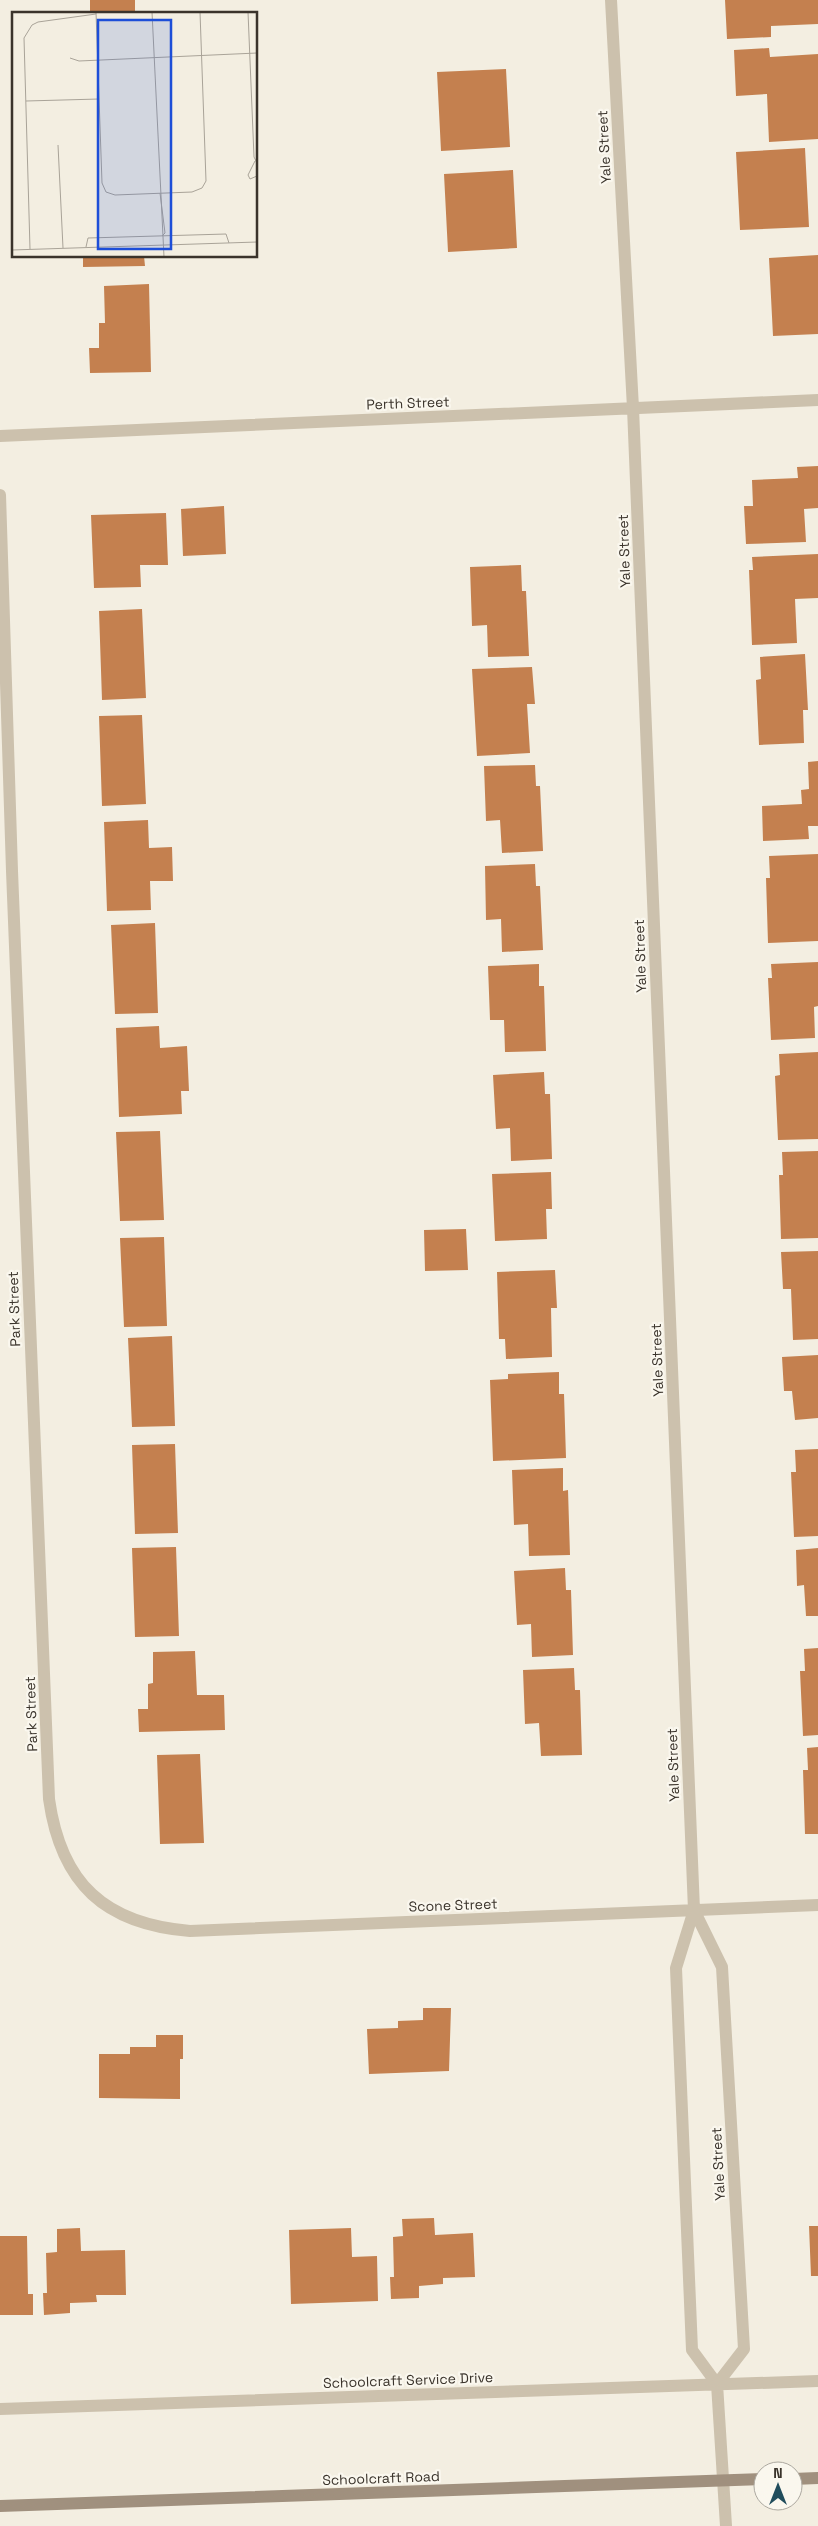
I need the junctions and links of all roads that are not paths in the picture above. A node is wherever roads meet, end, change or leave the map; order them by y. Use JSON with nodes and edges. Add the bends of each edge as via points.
{"nodes":[{"id":1,"x":611,"y":0,"type":"edge"},
{"id":2,"x":818,"y":400,"type":"edge"},
{"id":3,"x":633,"y":408,"type":"junction"},
{"id":4,"x":0,"y":436,"type":"edge"},
{"id":5,"x":0,"y":495,"type":"edge"},
{"id":6,"x":6,"y":871,"type":"edge"},
{"id":7,"x":97,"y":1898,"type":"joint"},
{"id":8,"x":818,"y":1905,"type":"edge"},
{"id":9,"x":694,"y":1910,"type":"junction"},
{"id":10,"x":818,"y":2381,"type":"edge"},
{"id":11,"x":718,"y":2384,"type":"junction"},
{"id":12,"x":0,"y":2409,"type":"edge"},
{"id":13,"x":803,"y":2478,"type":"edge"},
{"id":14,"x":818,"y":2478,"type":"edge"},
{"id":15,"x":753,"y":2480,"type":"edge"},
{"id":16,"x":724,"y":2481,"type":"junction"},
{"id":17,"x":0,"y":2506,"type":"edge"},
{"id":18,"x":726,"y":2526,"type":"edge"}],
"edges":[{"from":1,"to":3,"type":"street","name":"Yale Street"},
{"from":2,"to":3,"type":"street","name":"Perth Street"},
{"from":3,"to":4,"type":"street","name":"Perth Street"},
{"from":3,"to":9,"type":"street","name":"Yale Street"},
{"from":5,"to":6,"type":"street","name":"Park Street"},
{"from":6,"to":7,"type":"street","name":"Park Street","via":[[49,1799],[53,1829],[65,1859],[76,1877]]},
{"from":7,"to":9,"type":"street","name":"Scone Street","via":[[128,1919],[159,1929],[190,1931]]},
{"from":8,"to":9,"type":"street","name":"Scone Street"},
{"from":9,"to":11,"type":"street","name":"Yale Street","via":[[676,1968],[692,2350]]},
{"from":9,"to":11,"type":"street","name":"Yale Street","via":[[722,1967],[744,2350]]},
{"from":10,"to":11,"type":"street","name":"Schoolcraft Service Drive"},
{"from":11,"to":12,"type":"street","name":"Schoolcraft Service Drive"},
{"from":11,"to":16,"type":"street"},
{"from":13,"to":14,"type":"main road"},
{"from":15,"to":16,"type":"main road","name":"Schoolcraft Road"},
{"from":16,"to":17,"type":"main road","name":"Schoolcraft Road"},
{"from":16,"to":18,"type":"street"}]}
